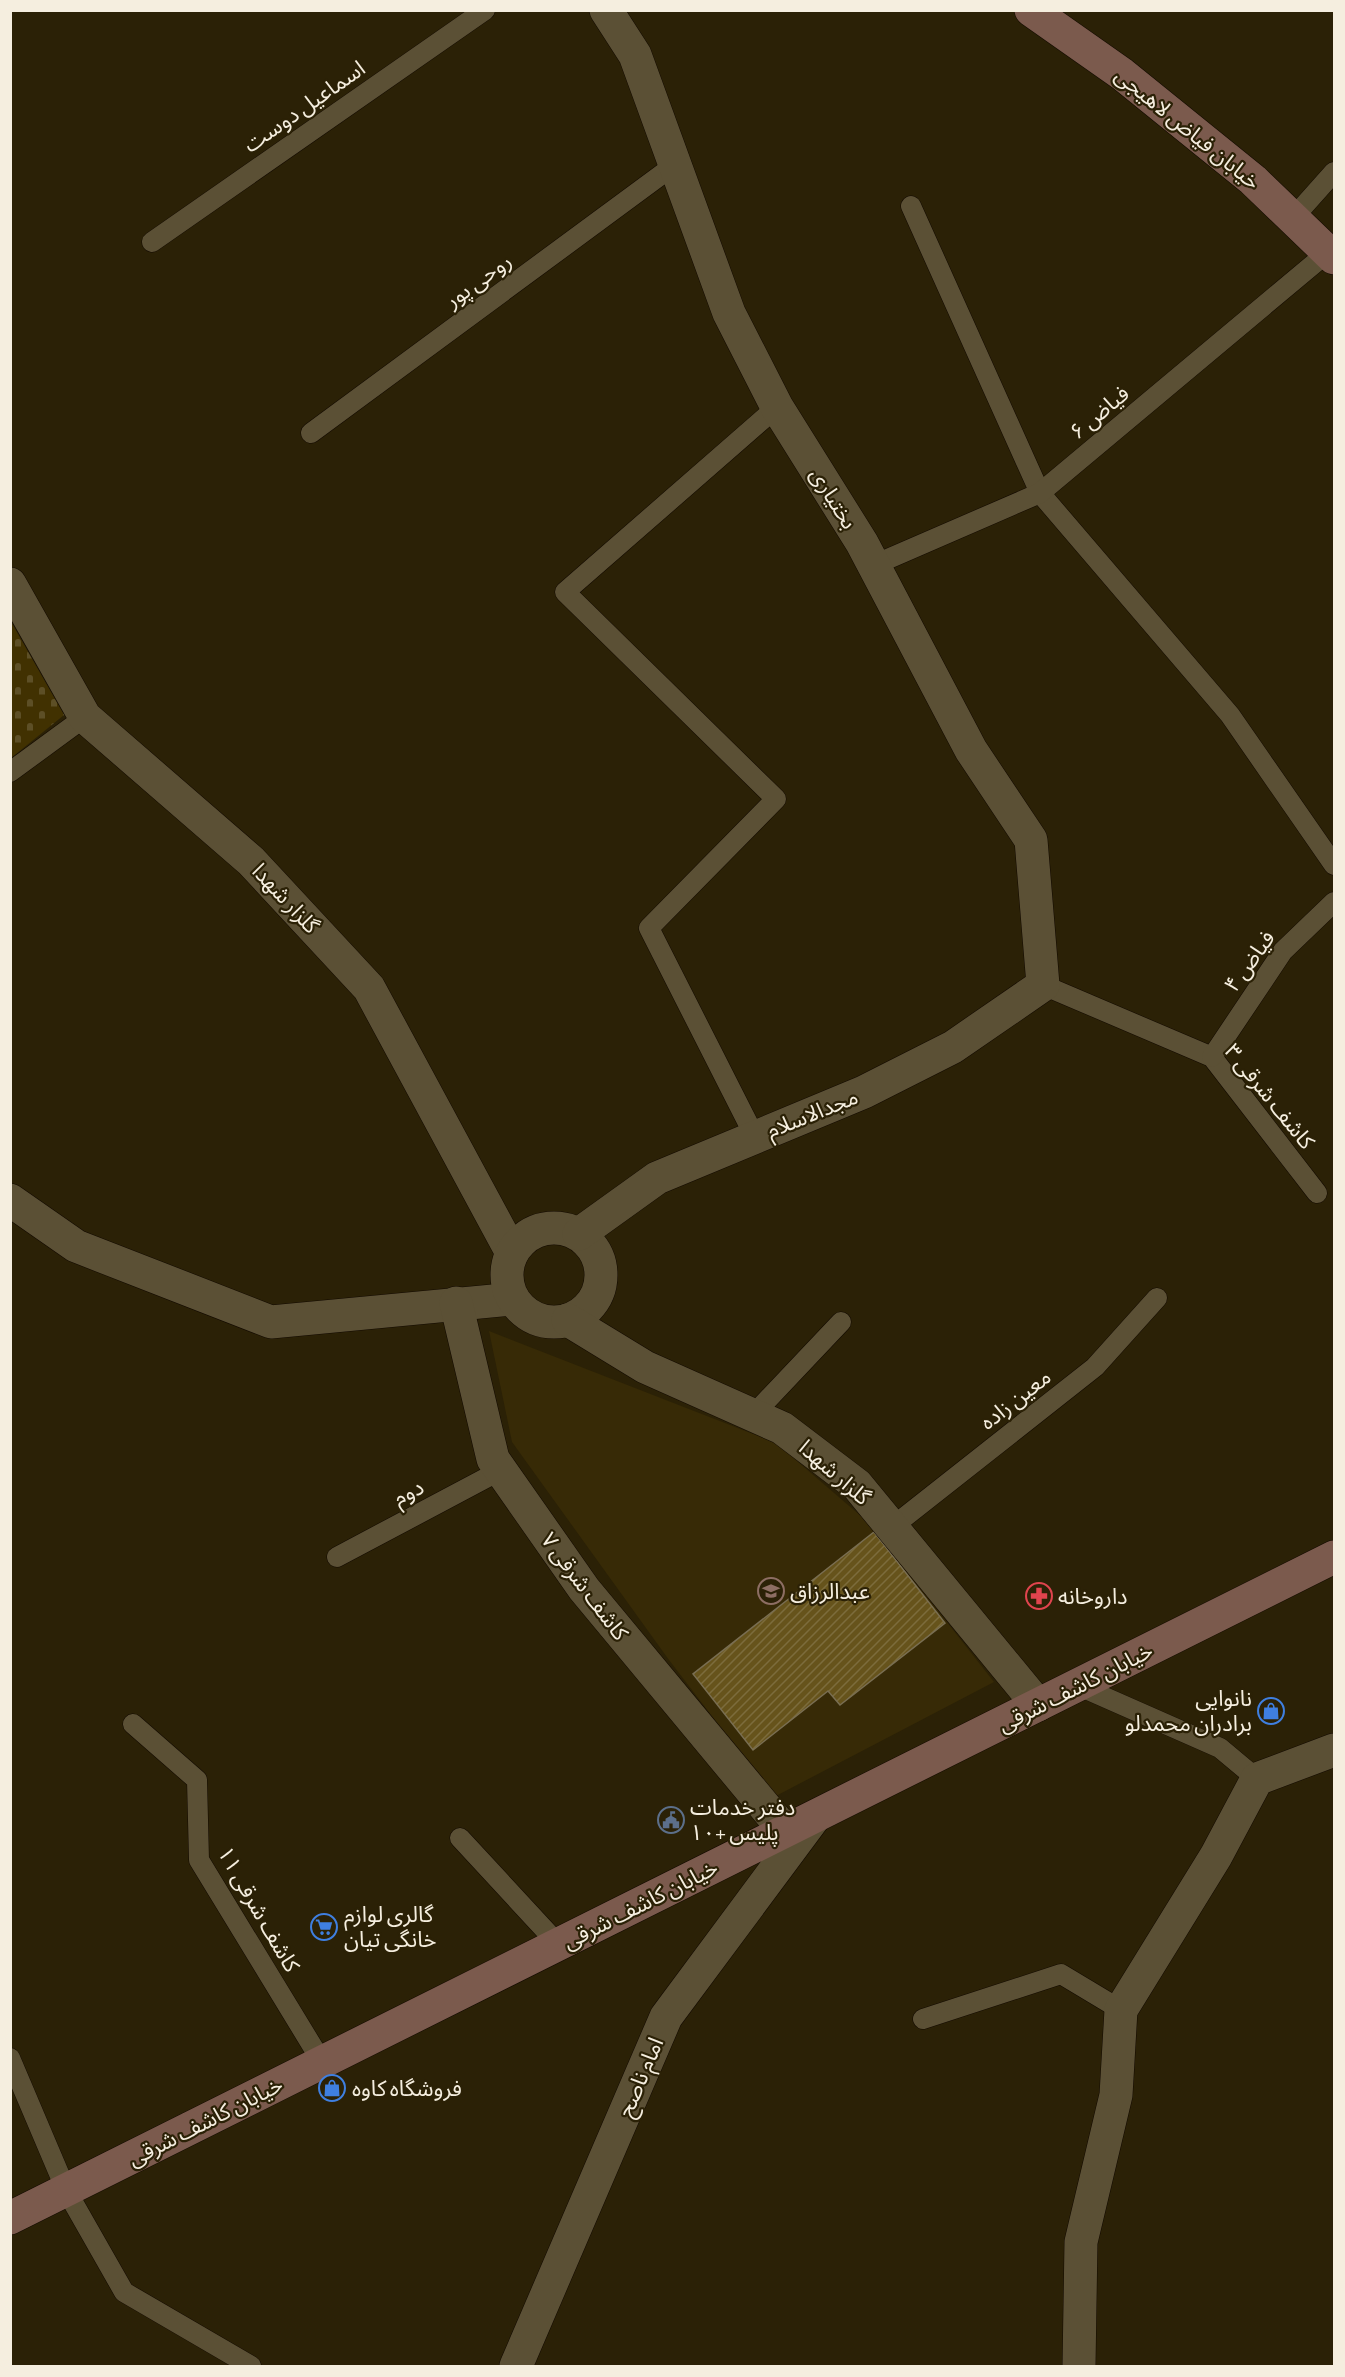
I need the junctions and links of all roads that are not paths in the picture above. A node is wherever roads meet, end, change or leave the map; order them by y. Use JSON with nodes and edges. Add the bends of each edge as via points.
{"nodes":[{"id":1,"x":485,"y":10,"type":"edge"},
{"id":2,"x":606,"y":10,"type":"edge"},
{"id":3,"x":1031,"y":10,"type":"edge"},
{"id":4,"x":674,"y":166,"type":"junction"},
{"id":5,"x":1335,"y":172,"type":"edge"},
{"id":6,"x":911,"y":206,"type":"dead end"},
{"id":7,"x":1293,"y":218,"type":"junction"},
{"id":8,"x":152,"y":242,"type":"dead end"},
{"id":9,"x":1331,"y":255,"type":"edge"},
{"id":10,"x":777,"y":407,"type":"junction"},
{"id":11,"x":311,"y":433,"type":"dead end"},
{"id":12,"x":1040,"y":494,"type":"junction"},
{"id":13,"x":874,"y":565,"type":"junction"},
{"id":14,"x":10,"y":584,"type":"edge"},
{"id":15,"x":86,"y":717,"type":"junction"},
{"id":16,"x":10,"y":772,"type":"edge"},
{"id":17,"x":1335,"y":865,"type":"edge"},
{"id":18,"x":1335,"y":902,"type":"edge"},
{"id":19,"x":1043,"y":986,"type":"junction"},
{"id":20,"x":1212,"y":1057,"type":"junction"},
{"id":21,"x":755,"y":1137,"type":"junction"},
{"id":22,"x":1317,"y":1193,"type":"dead end"},
{"id":23,"x":10,"y":1200,"type":"edge"},
{"id":24,"x":579,"y":1234,"type":"junction"},
{"id":25,"x":512,"y":1253,"type":"junction"},
{"id":26,"x":1157,"y":1298,"type":"dead end"},
{"id":27,"x":513,"y":1299,"type":"junction"},
{"id":28,"x":456,"y":1304,"type":"junction"},
{"id":29,"x":568,"y":1320,"type":"junction"},
{"id":30,"x":842,"y":1322,"type":"dead end"},
{"id":31,"x":753,"y":1414,"type":"junction"},
{"id":32,"x":501,"y":1470,"type":"junction"},
{"id":33,"x":892,"y":1527,"type":"junction"},
{"id":34,"x":337,"y":1557,"type":"dead end"},
{"id":35,"x":1335,"y":1557,"type":"edge"},
{"id":36,"x":1077,"y":1685,"type":"junction"},
{"id":37,"x":1038,"y":1705,"type":"junction"},
{"id":38,"x":133,"y":1724,"type":"dead end"},
{"id":39,"x":1335,"y":1750,"type":"edge"},
{"id":40,"x":1257,"y":1779,"type":"junction"},
{"id":41,"x":814,"y":1817,"type":"junction"},
{"id":42,"x":784,"y":1831,"type":"junction"},
{"id":43,"x":460,"y":1838,"type":"dead end"},
{"id":44,"x":558,"y":1944,"type":"junction"},
{"id":45,"x":1120,"y":2010,"type":"junction"},
{"id":46,"x":923,"y":2019,"type":"dead end"},
{"id":47,"x":10,"y":2058,"type":"edge"},
{"id":48,"x":322,"y":2062,"type":"junction"},
{"id":49,"x":66,"y":2190,"type":"junction"},
{"id":50,"x":10,"y":2218,"type":"edge"},
{"id":51,"x":251,"y":2367,"type":"edge"},
{"id":52,"x":516,"y":2367,"type":"edge"},
{"id":53,"x":1079,"y":2367,"type":"edge"}],
"edges":[{"from":1,"to":8,"type":"lane","name":"اسماعیل دوست"},
{"from":2,"to":4,"type":"street","name":"بختیاری","via":[[635,55]]},
{"from":3,"to":7,"type":"main road","name":"خیابان فیاض لاهیجی","via":[[1122,74],[1253,180]]},
{"from":4,"to":10,"type":"street","name":"بختیاری","via":[[729,313]]},
{"from":4,"to":11,"type":"lane","name":"روحی پور"},
{"from":5,"to":7,"type":"lane"},
{"from":6,"to":12,"type":"lane"},
{"from":7,"to":9,"type":"main road","name":"خیابان فیاض لاهیجی"},
{"from":9,"to":12,"type":"lane","name":"فیاض ۶"},
{"from":10,"to":13,"type":"street","name":"بختیاری"},
{"from":10,"to":21,"type":"lane","via":[[565,592],[776,799],[648,928]]},
{"from":12,"to":13,"type":"lane","name":"فیاض ۶"},
{"from":12,"to":17,"type":"lane","via":[[1230,715]]},
{"from":13,"to":19,"type":"street","name":"بختیاری","via":[[971,750],[1031,840]]},
{"from":14,"to":15,"type":"street","name":"گلزار شهدا"},
{"from":15,"to":16,"type":"lane"},
{"from":15,"to":25,"type":"street","name":"گلزار شهدا","via":[[251,861],[369,988]]},
{"from":18,"to":20,"type":"lane","name":"فیاض ۴","via":[[1283,951]]},
{"from":19,"to":20,"type":"lane","name":"کاشف شرقی ۳"},
{"from":19,"to":21,"type":"street","name":"مجدالاسلام","via":[[953,1047],[864,1092]]},
{"from":20,"to":22,"type":"lane","name":"کاشف شرقی ۳"},
{"from":21,"to":24,"type":"street","name":"مجدالاسلام","via":[[657,1178]]},
{"from":23,"to":28,"type":"street","via":[[75,1246],[271,1322]]},
{"from":24,"to":25,"type":"street","via":[[558,1228],[535,1232]]},
{"from":24,"to":29,"type":"street","via":[[599,1258],[602,1273],[594,1302],[582,1314]]},
{"from":25,"to":27,"type":"street","via":[[507,1268]]},
{"from":26,"to":33,"type":"lane","name":"معین زاده","via":[[1095,1367]]},
{"from":27,"to":28,"type":"street"},
{"from":27,"to":29,"type":"street","via":[[537,1319],[552,1323]]},
{"from":28,"to":32,"type":"street","name":"کاشف شرقی ۷","via":[[493,1458]]},
{"from":29,"to":31,"type":"street","name":"گلزار شهدا","via":[[645,1367]]},
{"from":30,"to":31,"type":"lane"},
{"from":31,"to":33,"type":"street","name":"گلزار شهدا","via":[[782,1428],[857,1485]]},
{"from":32,"to":34,"type":"lane","name":"دوم"},
{"from":32,"to":42,"type":"street","name":"کاشف شرقی ۷","via":[[584,1589]]},
{"from":33,"to":37,"type":"street","name":"گلزار شهدا"},
{"from":35,"to":36,"type":"main road","name":"خیابان کاشف شرقی"},
{"from":36,"to":37,"type":"main road","name":"خیابان کاشف شرقی"},
{"from":36,"to":40,"type":"lane","via":[[1220,1748]]},
{"from":37,"to":41,"type":"main road","name":"خیابان کاشف شرقی"},
{"from":38,"to":48,"type":"lane","name":"کاشف شرقی ۱۱","via":[[197,1780],[199,1860]]},
{"from":39,"to":40,"type":"street"},
{"from":40,"to":45,"type":"street","via":[[1216,1856]]},
{"from":41,"to":42,"type":"main road","name":"خیابان کاشف شرقی"},
{"from":41,"to":52,"type":"street","name":"امام ناصح","via":[[666,2017]]},
{"from":42,"to":44,"type":"main road","name":"خیابان کاشف شرقی"},
{"from":43,"to":44,"type":"lane"},
{"from":44,"to":48,"type":"main road","name":"خیابان کاشف شرقی"},
{"from":45,"to":46,"type":"lane","via":[[1061,1974]]},
{"from":45,"to":53,"type":"street","via":[[1116,2095],[1081,2242]]},
{"from":47,"to":49,"type":"lane"},
{"from":48,"to":49,"type":"main road","name":"خیابان کاشف شرقی"},
{"from":49,"to":50,"type":"main road","name":"خیابان کاشف شرقی"},
{"from":49,"to":51,"type":"lane","via":[[124,2292]]}]}
